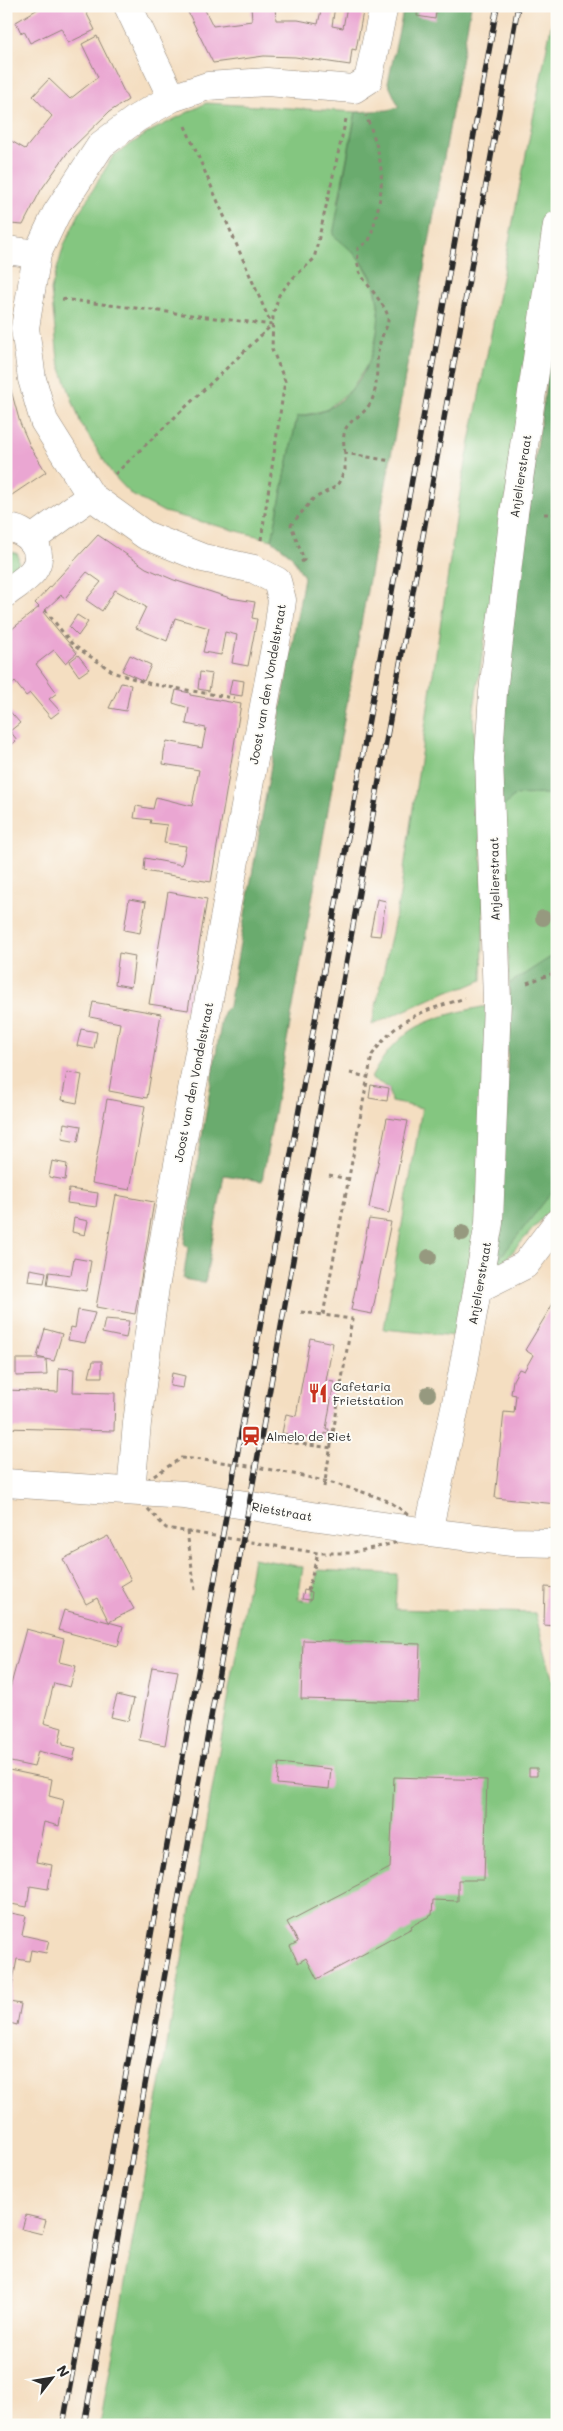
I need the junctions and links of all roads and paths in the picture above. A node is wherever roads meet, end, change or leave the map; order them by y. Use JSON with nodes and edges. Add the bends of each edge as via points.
{"nodes":[{"id":1,"x":128,"y":6,"type":"edge"},
{"id":2,"x":384,"y":6,"type":"edge"},
{"id":3,"x":354,"y":89,"type":"junction"},
{"id":4,"x":172,"y":98,"type":"junction"},
{"id":5,"x":557,"y":225,"type":"edge"},
{"id":6,"x":6,"y":250,"type":"edge"},
{"id":7,"x":37,"y":254,"type":"junction"},
{"id":8,"x":30,"y":295,"type":"junction"},
{"id":9,"x":272,"y":325,"type":"junction"},
{"id":10,"x":16,"y":327,"type":"edge"},
{"id":11,"x":345,"y":453,"type":"junction"},
{"id":12,"x":391,"y":461,"type":"dead end"},
{"id":13,"x":91,"y":496,"type":"junction"},
{"id":14,"x":6,"y":528,"type":"edge"},
{"id":15,"x":31,"y":540,"type":"junction"},
{"id":16,"x":254,"y":569,"type":"junction"},
{"id":17,"x":277,"y":581,"type":"junction"},
{"id":18,"x":6,"y":593,"type":"edge"},
{"id":19,"x":45,"y":610,"type":"dead end"},
{"id":20,"x":228,"y":698,"type":"dead end"},
{"id":21,"x":496,"y":989,"type":"junction"},
{"id":22,"x":350,"y":1073,"type":"dead end"},
{"id":23,"x":367,"y":1077,"type":"junction"},
{"id":24,"x":329,"y":1176,"type":"dead end"},
{"id":25,"x":348,"y":1179,"type":"junction"},
{"id":26,"x":557,"y":1223,"type":"edge"},
{"id":27,"x":479,"y":1288,"type":"junction"},
{"id":28,"x":301,"y":1312,"type":"dead end"},
{"id":29,"x":323,"y":1315,"type":"junction"},
{"id":30,"x":279,"y":1441,"type":"dead end"},
{"id":31,"x":332,"y":1448,"type":"junction"},
{"id":32,"x":6,"y":1483,"type":"edge"},
{"id":33,"x":131,"y":1491,"type":"junction"},
{"id":34,"x":184,"y":1495,"type":"junction"},
{"id":35,"x":318,"y":1517,"type":"junction"},
{"id":36,"x":428,"y":1532,"type":"junction"},
{"id":37,"x":557,"y":1543,"type":"edge"},
{"id":38,"x":318,"y":1553,"type":"dead end"},
{"id":39,"x":195,"y":1590,"type":"dead end"},
{"id":40,"x":308,"y":1591,"type":"dead end"}],
"edges":[{"from":1,"to":4,"type":"street"},
{"from":2,"to":3,"type":"street","via":[[368,80]]},
{"from":3,"to":4,"type":"street","via":[[257,83],[208,86]]},
{"from":3,"to":9,"type":"path","via":[[314,259],[279,294]]},
{"from":3,"to":11,"type":"path","via":[[378,144],[383,177],[369,241],[358,248],[358,268],[367,287],[389,316],[381,340],[373,396],[345,428],[342,439]]},
{"from":4,"to":7,"type":"street","via":[[137,118],[101,145],[56,214]]},
{"from":4,"to":9,"type":"path"},
{"from":5,"to":21,"type":"street","name":"Anjelierstraat","via":[[514,513],[494,692],[489,756]]},
{"from":6,"to":7,"type":"street"},
{"from":7,"to":8,"type":"street"},
{"from":8,"to":9,"type":"path"},
{"from":8,"to":10,"type":"street"},
{"from":9,"to":13,"type":"path"},
{"from":9,"to":16,"type":"path","via":[[272,349],[285,381]]},
{"from":10,"to":13,"type":"street","via":[[44,421]]},
{"from":11,"to":12,"type":"path"},
{"from":11,"to":17,"type":"path","via":[[346,470],[337,486],[313,499],[291,526],[304,560]]},
{"from":13,"to":15,"type":"street"},
{"from":13,"to":16,"type":"street","via":[[145,535],[204,558]]},
{"from":14,"to":15,"type":"street","via":[[20,531]]},
{"from":15,"to":18,"type":"street","via":[[38,549],[34,570]]},
{"from":16,"to":17,"type":"street"},
{"from":17,"to":33,"type":"street","name":"Joost van den Vondelstraat","via":[[282,600],[278,631],[155,1287]]},
{"from":19,"to":20,"type":"path","via":[[73,645],[114,673],[151,684]]},
{"from":21,"to":23,"type":"path","via":[[412,1015],[372,1055]]},
{"from":21,"to":27,"type":"street","name":"Anjelierstraat","via":[[489,1223]]},
{"from":22,"to":23,"type":"path"},
{"from":23,"to":25,"type":"path"},
{"from":24,"to":25,"type":"path"},
{"from":25,"to":29,"type":"path"},
{"from":26,"to":27,"type":"street","via":[[525,1265]]},
{"from":27,"to":36,"type":"street","name":"Anjelierstraat"},
{"from":28,"to":29,"type":"path"},
{"from":29,"to":31,"type":"path","via":[[352,1319]]},
{"from":30,"to":31,"type":"path"},
{"from":31,"to":35,"type":"path"},
{"from":32,"to":33,"type":"street","name":"Rietstraat"},
{"from":33,"to":34,"type":"street","name":"Rietstraat"},
{"from":34,"to":35,"type":"street","name":"Rietstraat"},
{"from":34,"to":39,"type":"path"},
{"from":35,"to":36,"type":"street","name":"Rietstraat"},
{"from":36,"to":37,"type":"street","name":"Rietstraat","via":[[512,1542]]},
{"from":38,"to":40,"type":"path"}]}
